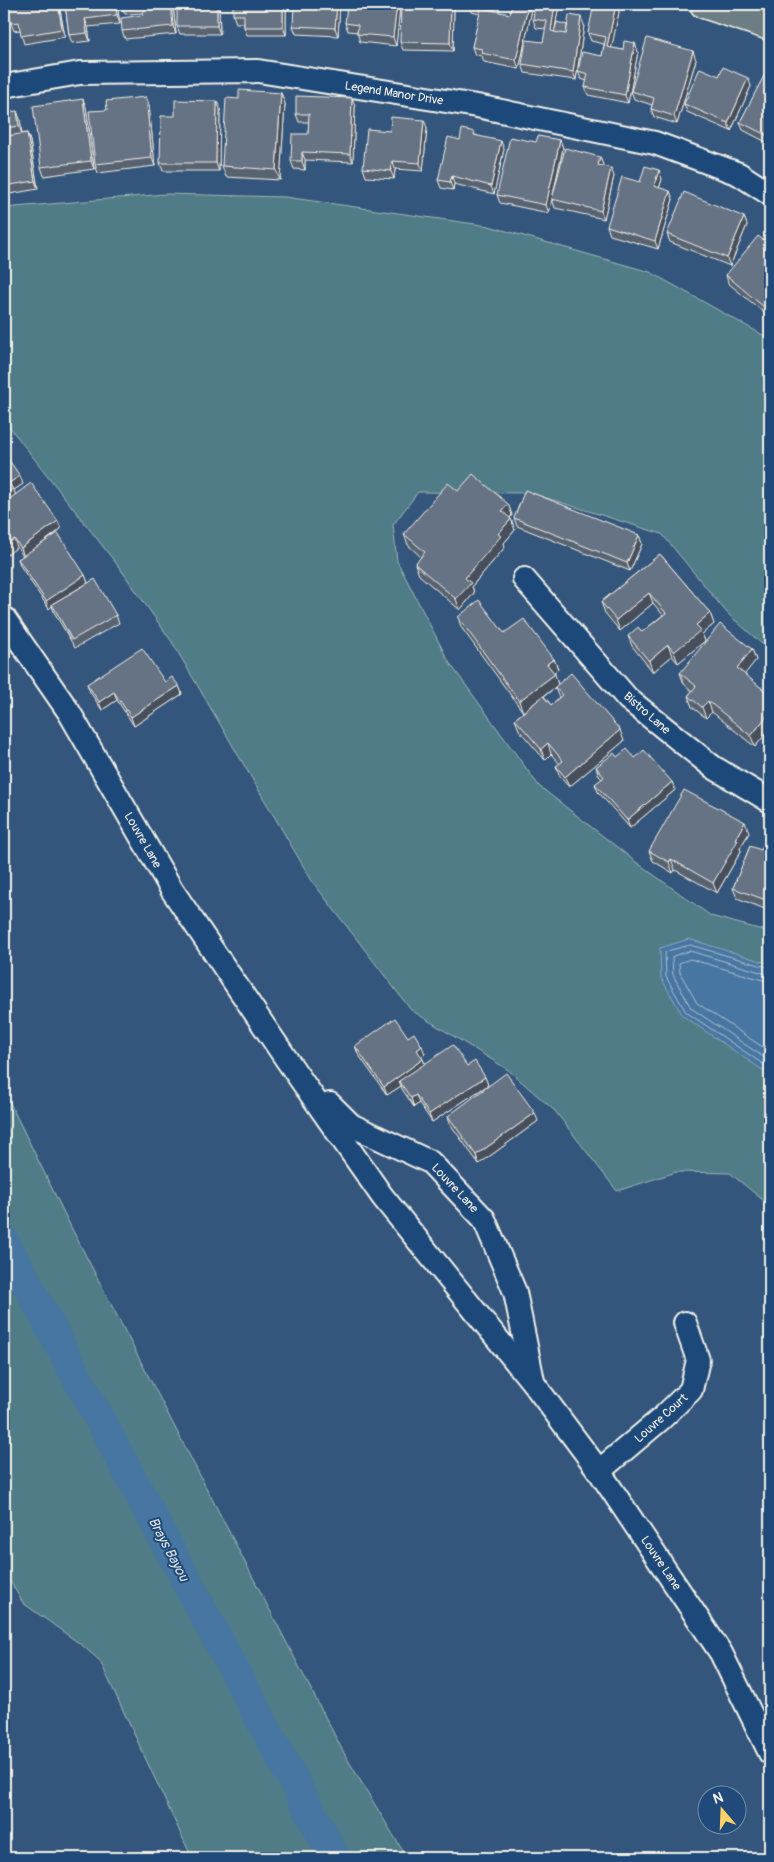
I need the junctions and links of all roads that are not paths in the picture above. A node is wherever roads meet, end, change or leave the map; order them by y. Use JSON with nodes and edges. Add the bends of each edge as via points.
{"nodes":[{"id":1,"x":704,"y":4,"type":"edge"},
{"id":2,"x":770,"y":26,"type":"edge"},
{"id":3,"x":4,"y":86,"type":"edge"},
{"id":4,"x":770,"y":194,"type":"edge"},
{"id":5,"x":524,"y":579,"type":"dead end"},
{"id":6,"x":4,"y":618,"type":"edge"},
{"id":7,"x":770,"y":800,"type":"edge"},
{"id":8,"x":287,"y":1060,"type":"junction"},
{"id":9,"x":685,"y":1323,"type":"dead end"},
{"id":10,"x":534,"y":1384,"type":"junction"},
{"id":11,"x":600,"y":1471,"type":"junction"},
{"id":12,"x":770,"y":1753,"type":"edge"}],
"edges":[{"from":1,"to":2,"type":"main road"},
{"from":3,"to":4,"type":"street","name":"Legend Manor Drive","via":[[80,73],[258,71],[477,106],[655,142],[739,174]]},
{"from":5,"to":7,"type":"street","name":"Bistro Lane","via":[[628,699],[713,767]]},
{"from":6,"to":8,"type":"street","name":"Louvre Lane","via":[[69,712],[172,890]]},
{"from":8,"to":10,"type":"street","name":"Louvre Lane","via":[[382,1196]]},
{"from":8,"to":10,"type":"street","name":"Louvre Lane","via":[[351,1125],[430,1162],[484,1219],[515,1292]]},
{"from":9,"to":11,"type":"street","name":"Louvre Court","via":[[698,1360],[691,1390]]},
{"from":10,"to":11,"type":"street","name":"Louvre Lane"},
{"from":11,"to":12,"type":"street","name":"Louvre Lane","via":[[721,1653]]}]}
